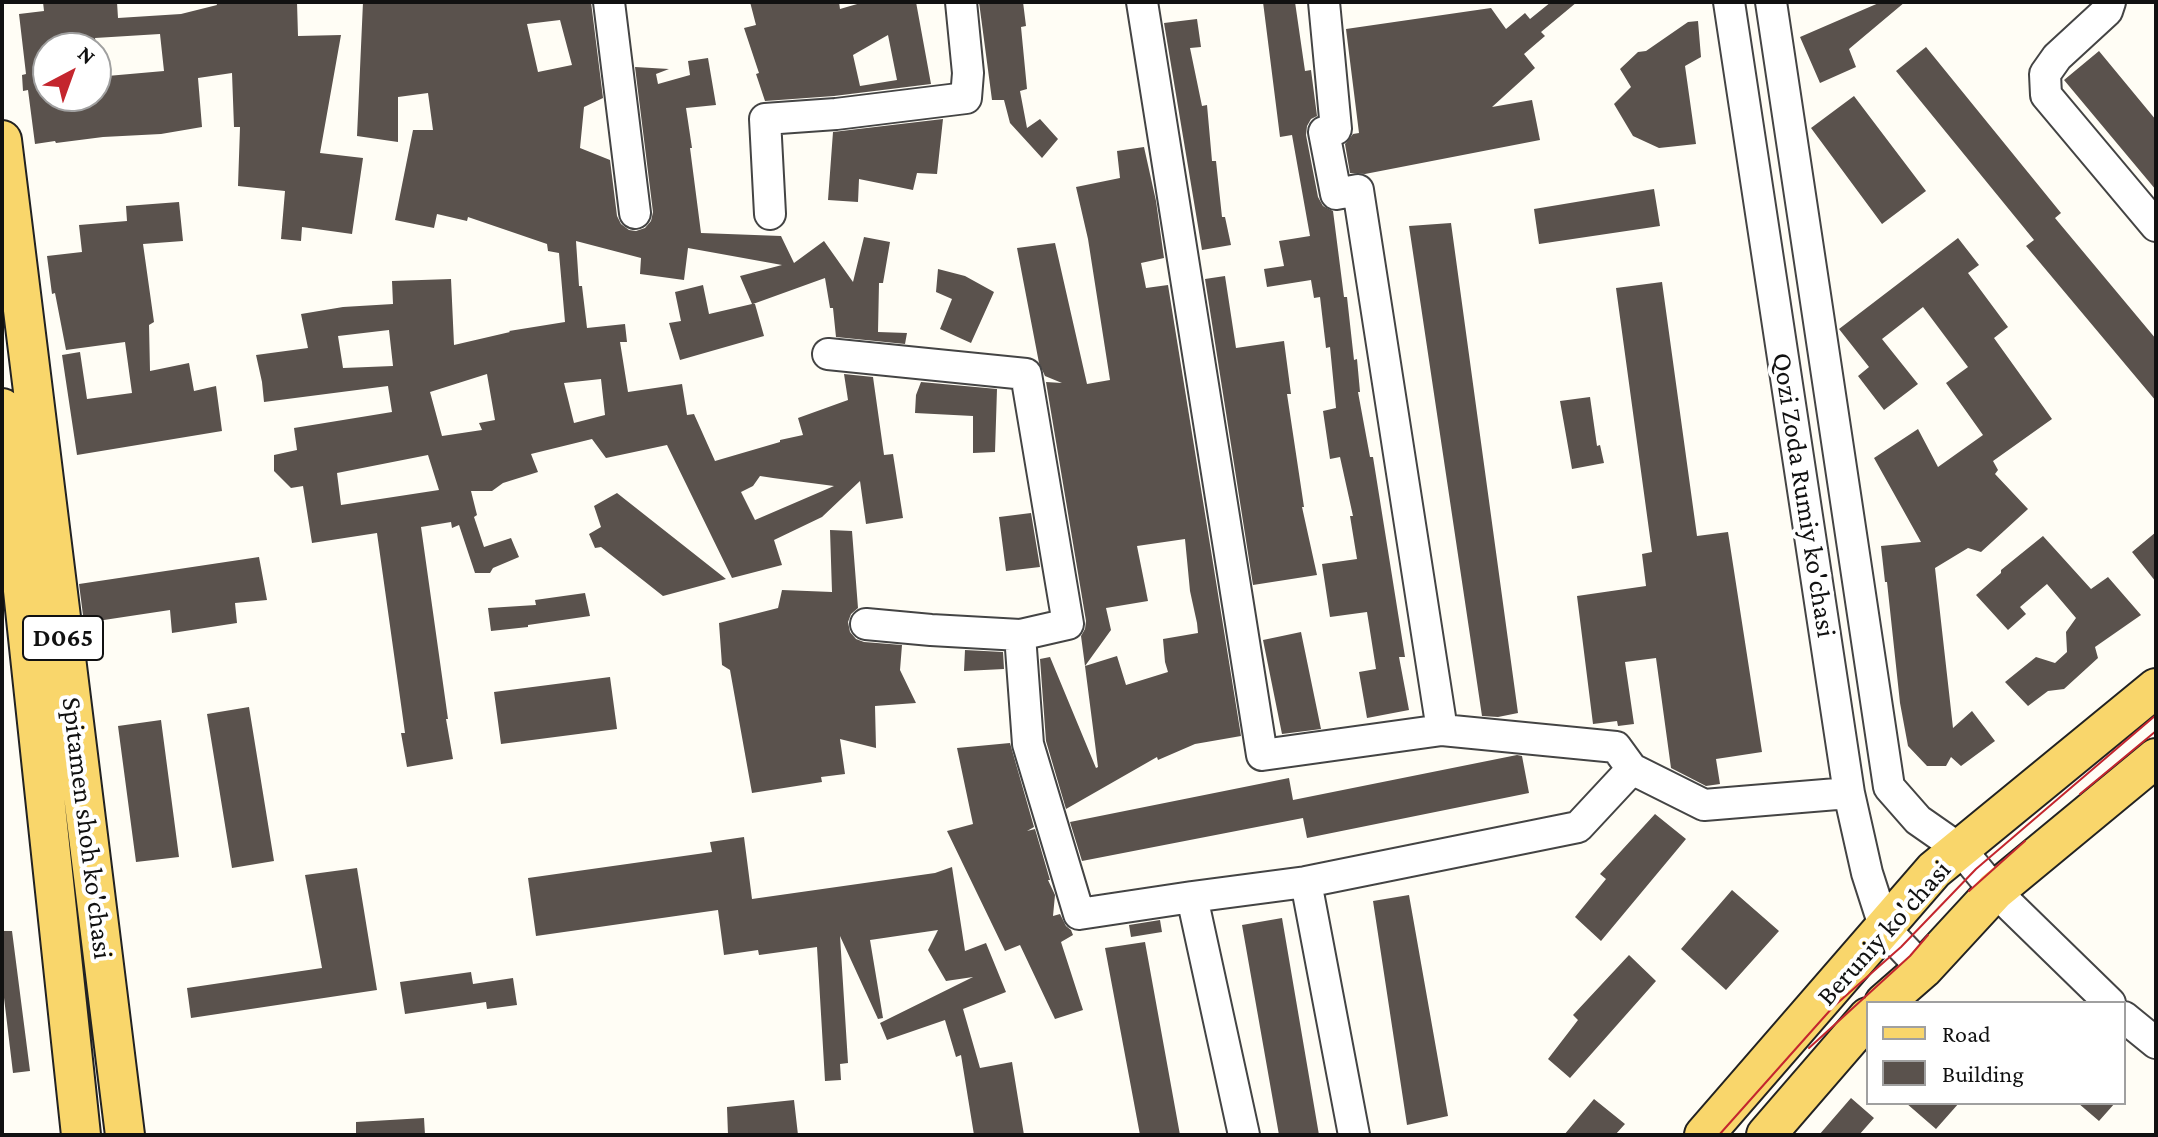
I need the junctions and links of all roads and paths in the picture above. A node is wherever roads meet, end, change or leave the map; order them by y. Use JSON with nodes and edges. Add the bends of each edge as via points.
{"nodes":[{"id":1,"x":609,"y":2,"type":"edge"},
{"id":2,"x":961,"y":2,"type":"edge"},
{"id":3,"x":1142,"y":2,"type":"edge"},
{"id":4,"x":1324,"y":2,"type":"edge"},
{"id":5,"x":1729,"y":2,"type":"edge"},
{"id":6,"x":1771,"y":2,"type":"edge"},
{"id":7,"x":2110,"y":2,"type":"edge"},
{"id":8,"x":2,"y":140,"type":"edge"},
{"id":9,"x":635,"y":213,"type":"dead end"},
{"id":10,"x":770,"y":214,"type":"dead end"},
{"id":11,"x":2156,"y":226,"type":"edge"},
{"id":12,"x":828,"y":354,"type":"dead end"},
{"id":13,"x":2,"y":408,"type":"edge"},
{"id":14,"x":866,"y":624,"type":"dead end"},
{"id":15,"x":1020,"y":635,"type":"junction"},
{"id":16,"x":2156,"y":688,"type":"edge"},
{"id":17,"x":1442,"y":730,"type":"junction"},
{"id":18,"x":2156,"y":758,"type":"edge"},
{"id":19,"x":1632,"y":769,"type":"junction"},
{"id":20,"x":1849,"y":793,"type":"junction"},
{"id":21,"x":1961,"y":850,"type":"junction"},
{"id":22,"x":1306,"y":882,"type":"junction"},
{"id":23,"x":1995,"y":891,"type":"junction"},
{"id":24,"x":1192,"y":897,"type":"junction"},
{"id":25,"x":1885,"y":929,"type":"junction"},
{"id":26,"x":1923,"y":969,"type":"junction"},
{"id":27,"x":1886,"y":1001,"type":"edge"},
{"id":28,"x":2108,"y":1001,"type":"edge"},
{"id":29,"x":1866,"y":1019,"type":"edge"},
{"id":30,"x":2126,"y":1019,"type":"edge"},
{"id":31,"x":2156,"y":1043,"type":"edge"},
{"id":32,"x":81,"y":1135,"type":"edge"},
{"id":33,"x":125,"y":1135,"type":"edge"},
{"id":34,"x":1244,"y":1135,"type":"edge"},
{"id":35,"x":1354,"y":1135,"type":"edge"},
{"id":36,"x":1704,"y":1135,"type":"edge"},
{"id":37,"x":1766,"y":1135,"type":"edge"}],
"edges":[{"from":1,"to":9,"type":"street"},
{"from":2,"to":10,"type":"street","via":[[966,98],[765,119]]},
{"from":3,"to":17,"type":"street","via":[[1262,755]]},
{"from":4,"to":17,"type":"street","via":[[1336,129],[1324,132],[1336,194],[1358,190]]},
{"from":5,"to":20,"type":"street","name":"Qozi Zoda Rumiy ko'chasi"},
{"from":6,"to":21,"type":"street","name":"Qozi Zoda Rumiy ko'chasi","via":[[1889,787],[1918,820]]},
{"from":7,"to":11,"type":"street","via":[[2045,74],[2046,95]]},
{"from":8,"to":33,"type":"main road","name":"Spitamen shoh ko'chasi","number":"D065"},
{"from":12,"to":15,"type":"street","via":[[1026,374],[1068,624]]},
{"from":13,"to":32,"type":"main road","name":"Spitamen shoh ko'chasi","number":"D065"},
{"from":14,"to":15,"type":"street"},
{"from":15,"to":24,"type":"street","via":[[1028,744],[1079,914]]},
{"from":16,"to":21,"type":"main road","name":"Beruniy ko'chasi"},
{"from":17,"to":19,"type":"street","via":[[1616,747]]},
{"from":18,"to":23,"type":"main road","name":"Beruniy ko'chasi"},
{"from":19,"to":20,"type":"street","via":[[1704,805]]},
{"from":19,"to":22,"type":"street","via":[[1578,827]]},
{"from":20,"to":25,"type":"street","name":"Qozi Zoda Rumiy ko'chasi"},
{"from":21,"to":23,"type":"street","name":"Qozi Zoda Rumiy ko'chasi"},
{"from":21,"to":25,"type":"main road","name":"Beruniy ko'chasi","via":[[1934,870]]},
{"from":22,"to":24,"type":"street"},
{"from":22,"to":35,"type":"street"},
{"from":23,"to":26,"type":"main road","name":"Beruniy ko'chasi"},
{"from":23,"to":28,"type":"street","name":"Qozi Zoda Rumiy ko'chasi"},
{"from":24,"to":34,"type":"street"},
{"from":25,"to":26,"type":"street","name":"Qozi Zoda Rumiy ko'chasi"},
{"from":25,"to":36,"type":"main road","name":"Beruniy ko'chasi"},
{"from":26,"to":27,"type":"main road","name":"Beruniy ko'chasi"},
{"from":29,"to":37,"type":"main road","name":"Beruniy ko'chasi"},
{"from":30,"to":31,"type":"street"}]}
